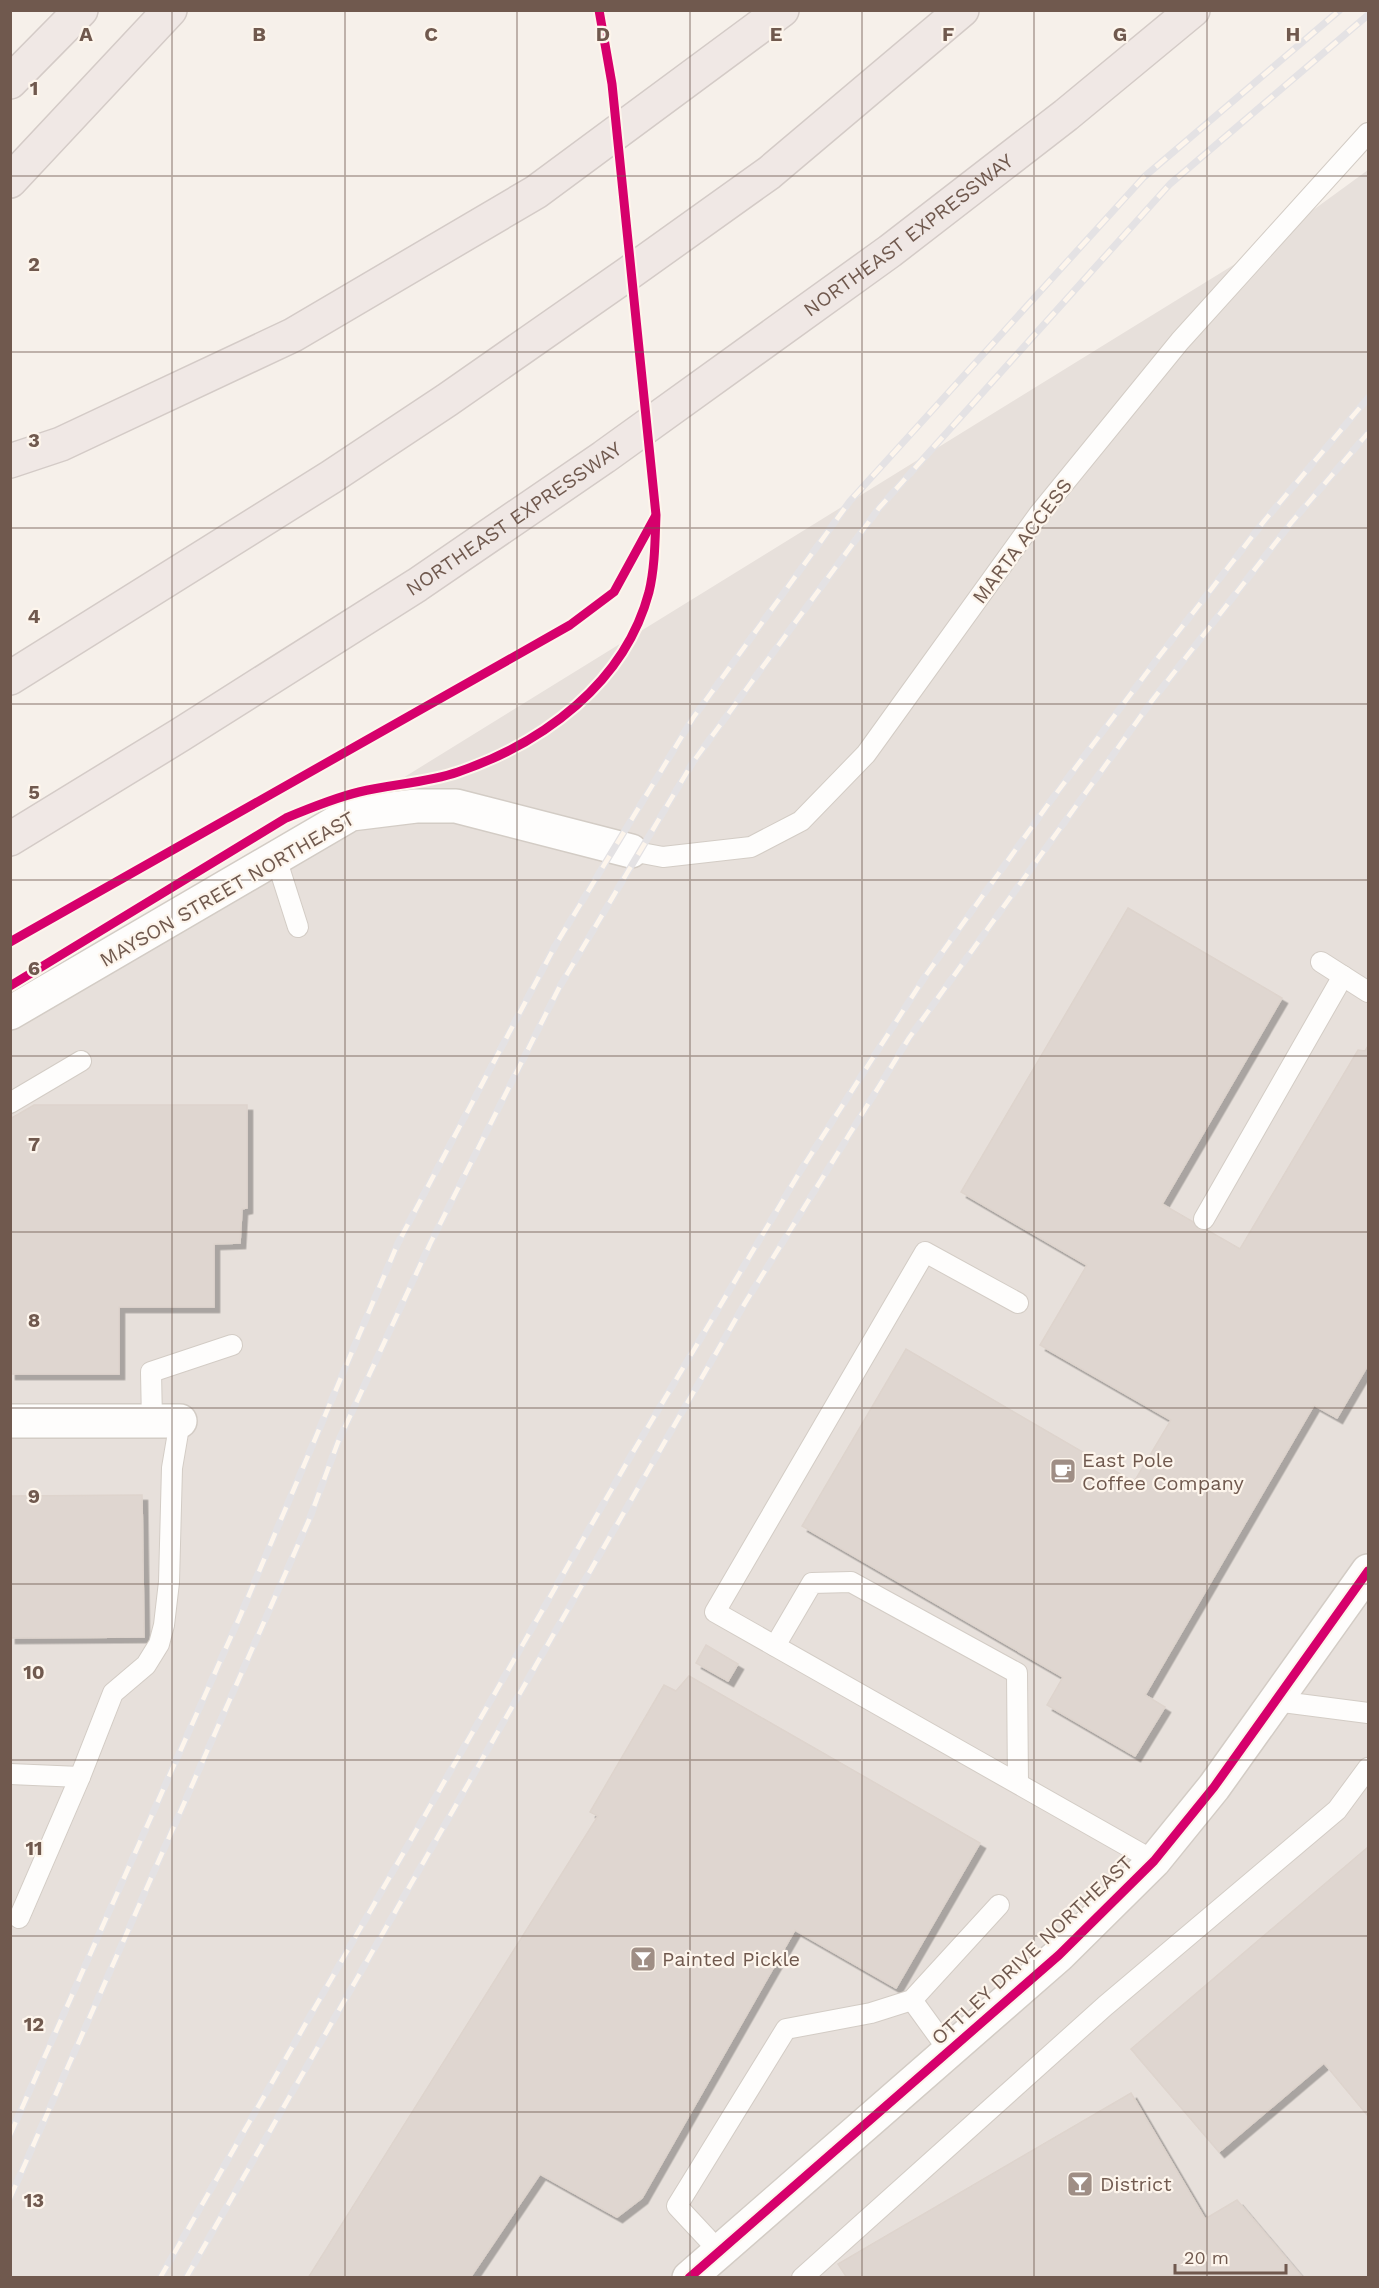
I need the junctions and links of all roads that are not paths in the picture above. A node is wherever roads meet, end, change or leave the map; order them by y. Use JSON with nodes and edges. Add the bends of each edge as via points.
{"nodes":[{"id":1,"x":81,"y":10,"type":"edge"},
{"id":2,"x":170,"y":10,"type":"edge"},
{"id":3,"x":782,"y":10,"type":"edge"},
{"id":4,"x":962,"y":10,"type":"edge"},
{"id":5,"x":1193,"y":10,"type":"edge"},
{"id":6,"x":10,"y":82,"type":"edge"},
{"id":7,"x":1368,"y":134,"type":"edge"},
{"id":8,"x":10,"y":181,"type":"edge"},
{"id":9,"x":10,"y":461,"type":"edge"},
{"id":10,"x":10,"y":678,"type":"edge"},
{"id":11,"x":10,"y":840,"type":"edge"},
{"id":12,"x":631,"y":851,"type":"joint"},
{"id":13,"x":276,"y":858,"type":"junction"},
{"id":14,"x":298,"y":927,"type":"dead end"},
{"id":15,"x":1321,"y":962,"type":"dead end"},
{"id":16,"x":1343,"y":976,"type":"junction"},
{"id":17,"x":1368,"y":992,"type":"edge"},
{"id":18,"x":10,"y":1014,"type":"edge"},
{"id":19,"x":81,"y":1061,"type":"dead end"},
{"id":20,"x":10,"y":1103,"type":"edge"},
{"id":21,"x":1204,"y":1219,"type":"dead end"},
{"id":22,"x":1018,"y":1303,"type":"dead end"},
{"id":23,"x":232,"y":1345,"type":"dead end"},
{"id":24,"x":10,"y":1421,"type":"edge"},
{"id":25,"x":166,"y":1421,"type":"junction"},
{"id":26,"x":1368,"y":1571,"type":"edge"},
{"id":27,"x":775,"y":1646,"type":"junction"},
{"id":28,"x":1275,"y":1701,"type":"junction"},
{"id":29,"x":1368,"y":1713,"type":"edge"},
{"id":30,"x":1368,"y":1768,"type":"edge"},
{"id":31,"x":10,"y":1774,"type":"edge"},
{"id":32,"x":80,"y":1777,"type":"junction"},
{"id":33,"x":1018,"y":1783,"type":"junction"},
{"id":34,"x":1154,"y":1861,"type":"junction"},
{"id":35,"x":999,"y":1905,"type":"dead end"},
{"id":36,"x":19,"y":1918,"type":"dead end"},
{"id":37,"x":912,"y":2000,"type":"junction"},
{"id":38,"x":949,"y":2051,"type":"junction"},
{"id":39,"x":719,"y":2251,"type":"junction"},
{"id":40,"x":688,"y":2277,"type":"edge"},
{"id":41,"x":802,"y":2277,"type":"edge"}],
"edges":[{"from":1,"to":6,"type":"highway"},
{"from":2,"to":8,"type":"highway"},
{"from":3,"to":9,"type":"highway","via":[[536,192],[292,334],[61,444]]},
{"from":4,"to":10,"type":"highway","via":[[769,173],[610,286],[331,477]]},
{"from":5,"to":11,"type":"highway","name":"NORTHEAST EXPRESSWAY","via":[[1066,115],[890,250],[604,456],[417,585]]},
{"from":7,"to":12,"type":"lane","name":"MARTA ACCESS","via":[[1180,341],[1039,514],[866,754],[801,821],[751,847],[663,857]]},
{"from":12,"to":13,"type":"street","name":"MAYSON STREET NORTHEAST","via":[[456,806],[416,806],[351,814]]},
{"from":13,"to":14,"type":"lane"},
{"from":13,"to":18,"type":"street","name":"MAYSON STREET NORTHEAST"},
{"from":15,"to":16,"type":"lane"},
{"from":16,"to":17,"type":"lane"},
{"from":16,"to":21,"type":"lane"},
{"from":19,"to":20,"type":"lane"},
{"from":22,"to":27,"type":"lane","via":[[925,1252],[715,1612]]},
{"from":23,"to":25,"type":"lane","via":[[151,1372]]},
{"from":24,"to":25,"type":"street"},
{"from":25,"to":32,"type":"lane","via":[[172,1468],[164,1625],[159,1644],[146,1665],[113,1693]]},
{"from":26,"to":28,"type":"street","name":"OTTLEY DRIVE NORTHEAST"},
{"from":27,"to":33,"type":"lane"},
{"from":27,"to":33,"type":"lane","via":[[812,1583],[851,1582],[1017,1673]]},
{"from":28,"to":29,"type":"lane"},
{"from":28,"to":34,"type":"street","name":"OTTLEY DRIVE NORTHEAST","via":[[1214,1787]]},
{"from":30,"to":41,"type":"lane","via":[[1337,1810],[1105,2006]]},
{"from":31,"to":32,"type":"lane"},
{"from":32,"to":36,"type":"lane"},
{"from":33,"to":34,"type":"lane"},
{"from":34,"to":38,"type":"street","name":"OTTLEY DRIVE NORTHEAST","via":[[1059,1955]]},
{"from":35,"to":37,"type":"lane"},
{"from":37,"to":38,"type":"lane"},
{"from":37,"to":39,"type":"lane","via":[[871,2013],[786,2029],[677,2206]]},
{"from":38,"to":39,"type":"street","name":"OTTLEY DRIVE NORTHEAST"},
{"from":39,"to":40,"type":"street","name":"OTTLEY DRIVE NORTHEAST"}]}
